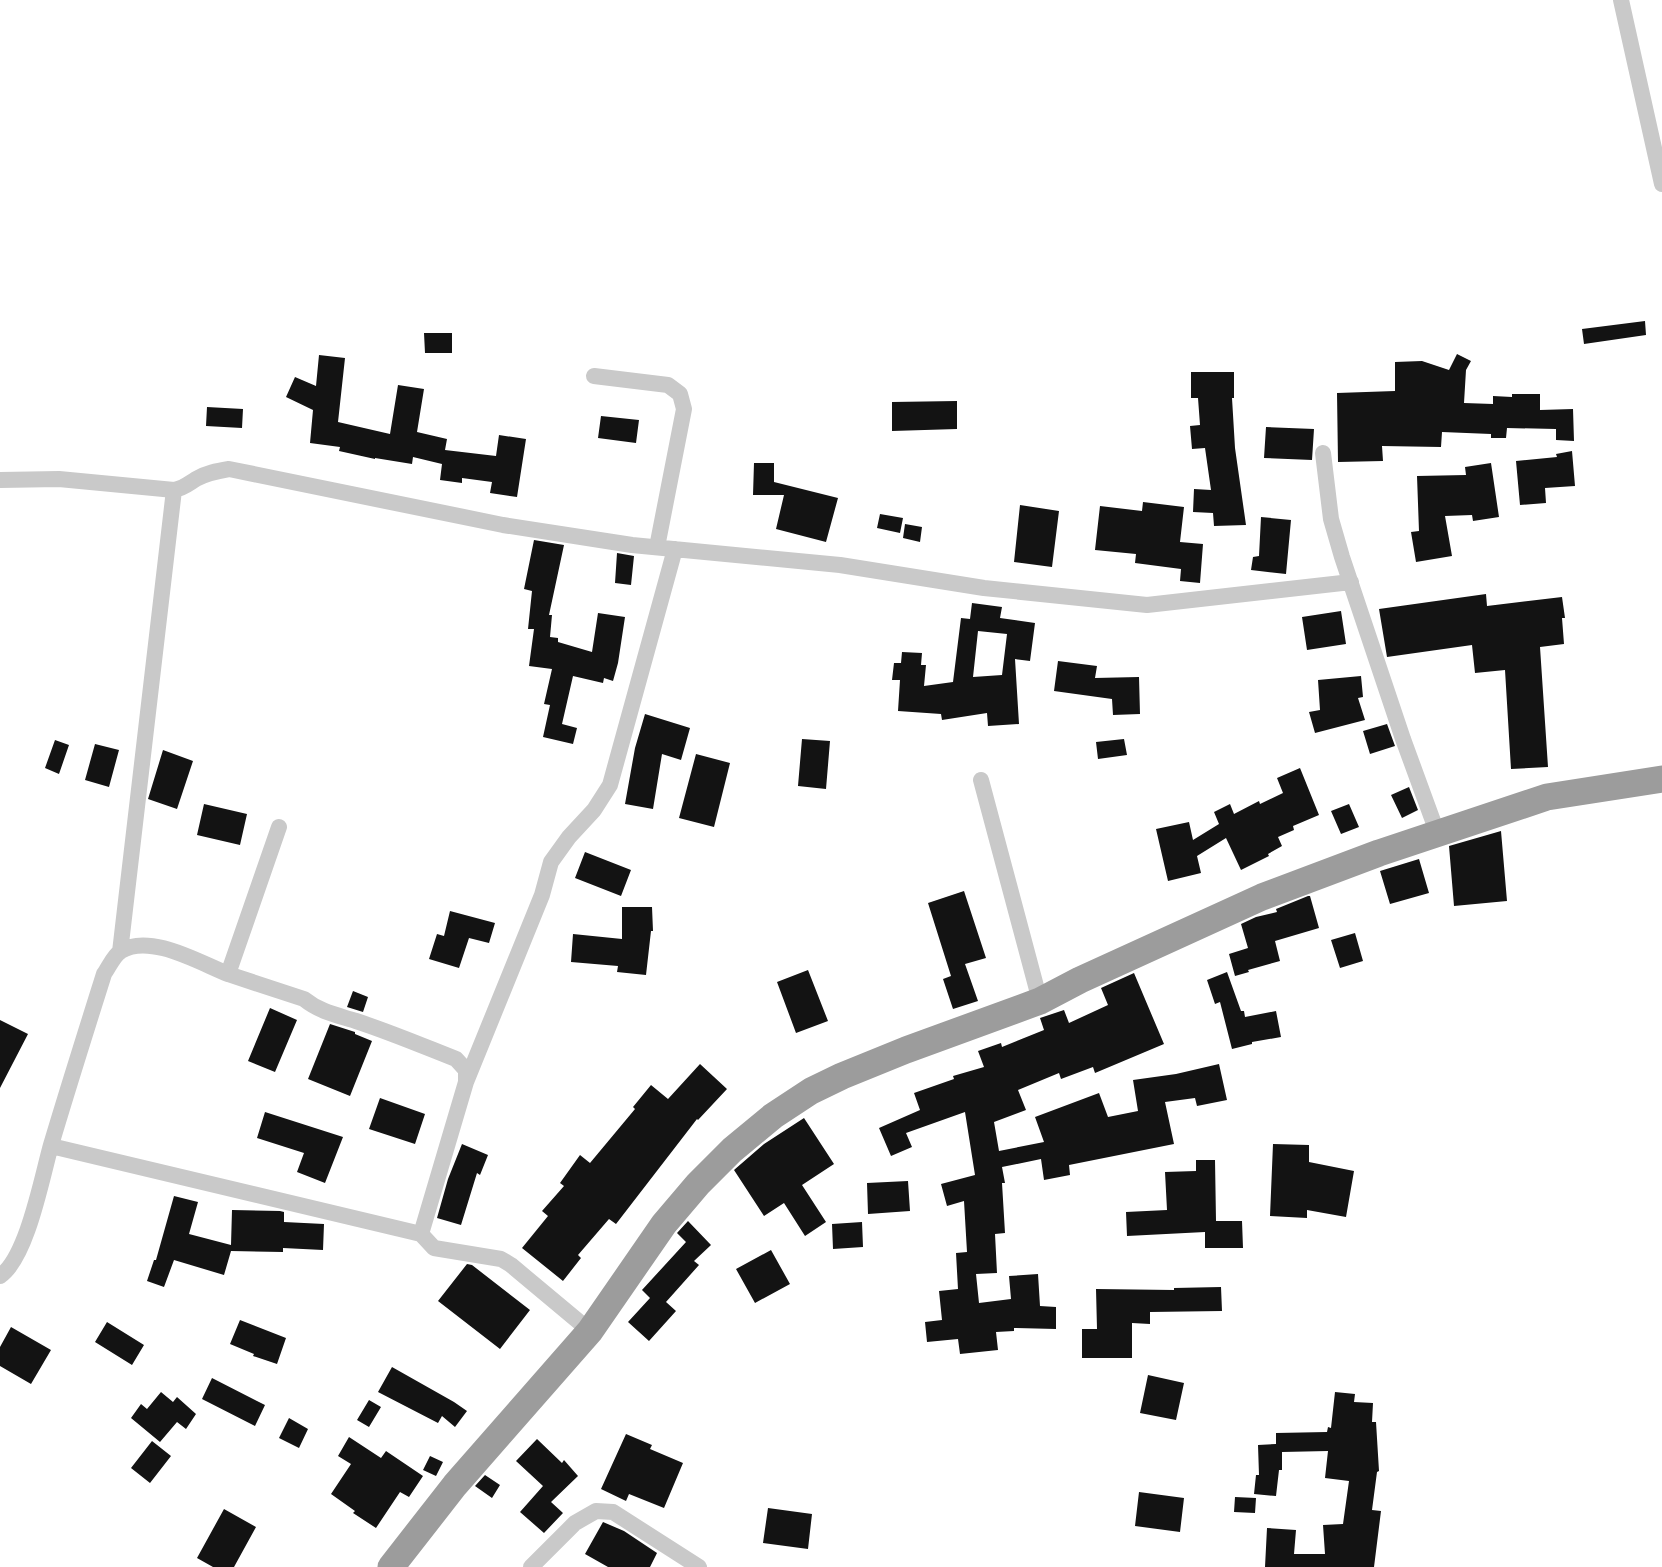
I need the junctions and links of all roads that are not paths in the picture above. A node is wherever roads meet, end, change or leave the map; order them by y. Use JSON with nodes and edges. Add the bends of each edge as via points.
{"nodes":[{"id":1,"x":1621,"y":0,"type":"edge"},
{"id":2,"x":1662,"y":184,"type":"edge"},
{"id":3,"x":594,"y":376,"type":"dead end"},
{"id":4,"x":1323,"y":453,"type":"dead end"},
{"id":5,"x":0,"y":480,"type":"edge"},
{"id":6,"x":174,"y":490,"type":"junction"},
{"id":7,"x":657,"y":547,"type":"junction"},
{"id":8,"x":675,"y":549,"type":"junction"},
{"id":9,"x":1351,"y":582,"type":"junction"},
{"id":10,"x":1662,"y":779,"type":"edge"},
{"id":11,"x":981,"y":780,"type":"dead end"},
{"id":12,"x":279,"y":827,"type":"dead end"},
{"id":13,"x":1437,"y":832,"type":"junction"},
{"id":14,"x":120,"y":952,"type":"junction"},
{"id":15,"x":228,"y":974,"type":"junction"},
{"id":16,"x":1040,"y":1001,"type":"junction"},
{"id":17,"x":466,"y":1082,"type":"junction"},
{"id":18,"x":51,"y":1146,"type":"junction"},
{"id":19,"x":420,"y":1234,"type":"junction"},
{"id":20,"x":0,"y":1276,"type":"edge"},
{"id":21,"x":590,"y":1330,"type":"junction"},
{"id":22,"x":391,"y":1567,"type":"edge"},
{"id":23,"x":531,"y":1567,"type":"edge"},
{"id":24,"x":699,"y":1567,"type":"edge"}],
"edges":[{"from":1,"to":2,"type":"street"},
{"from":3,"to":7,"type":"street","via":[[668,385],[681,394],[684,409]]},
{"from":4,"to":9,"type":"street","via":[[1331,519]]},
{"from":5,"to":6,"type":"street","via":[[59,479]]},
{"from":6,"to":7,"type":"street","via":[[211,472],[229,469],[503,525]]},
{"from":6,"to":14,"type":"street"},
{"from":7,"to":8,"type":"street"},
{"from":8,"to":9,"type":"street","via":[[840,565],[984,588],[1147,605]]},
{"from":8,"to":17,"type":"street","via":[[610,785],[551,862],[542,895]]},
{"from":9,"to":13,"type":"street"},
{"from":10,"to":13,"type":"highway","via":[[1547,797]]},
{"from":11,"to":16,"type":"street"},
{"from":12,"to":15,"type":"street"},
{"from":13,"to":16,"type":"highway","via":[[1262,897]]},
{"from":14,"to":15,"type":"street","via":[[139,944],[163,948]]},
{"from":14,"to":18,"type":"street","via":[[104,974]]},
{"from":15,"to":17,"type":"street","via":[[304,999],[330,1014],[456,1059],[466,1070]]},
{"from":16,"to":21,"type":"highway","via":[[842,1076],[773,1116],[698,1184],[664,1224]]},
{"from":17,"to":19,"type":"street"},
{"from":18,"to":19,"type":"street"},
{"from":18,"to":20,"type":"street","via":[[33,1216],[9,1270]]},
{"from":19,"to":21,"type":"street","via":[[434,1248],[501,1259]]},
{"from":21,"to":22,"type":"highway","via":[[454,1485]]},
{"from":23,"to":24,"type":"street","via":[[575,1522],[596,1511],[613,1512]]}]}
